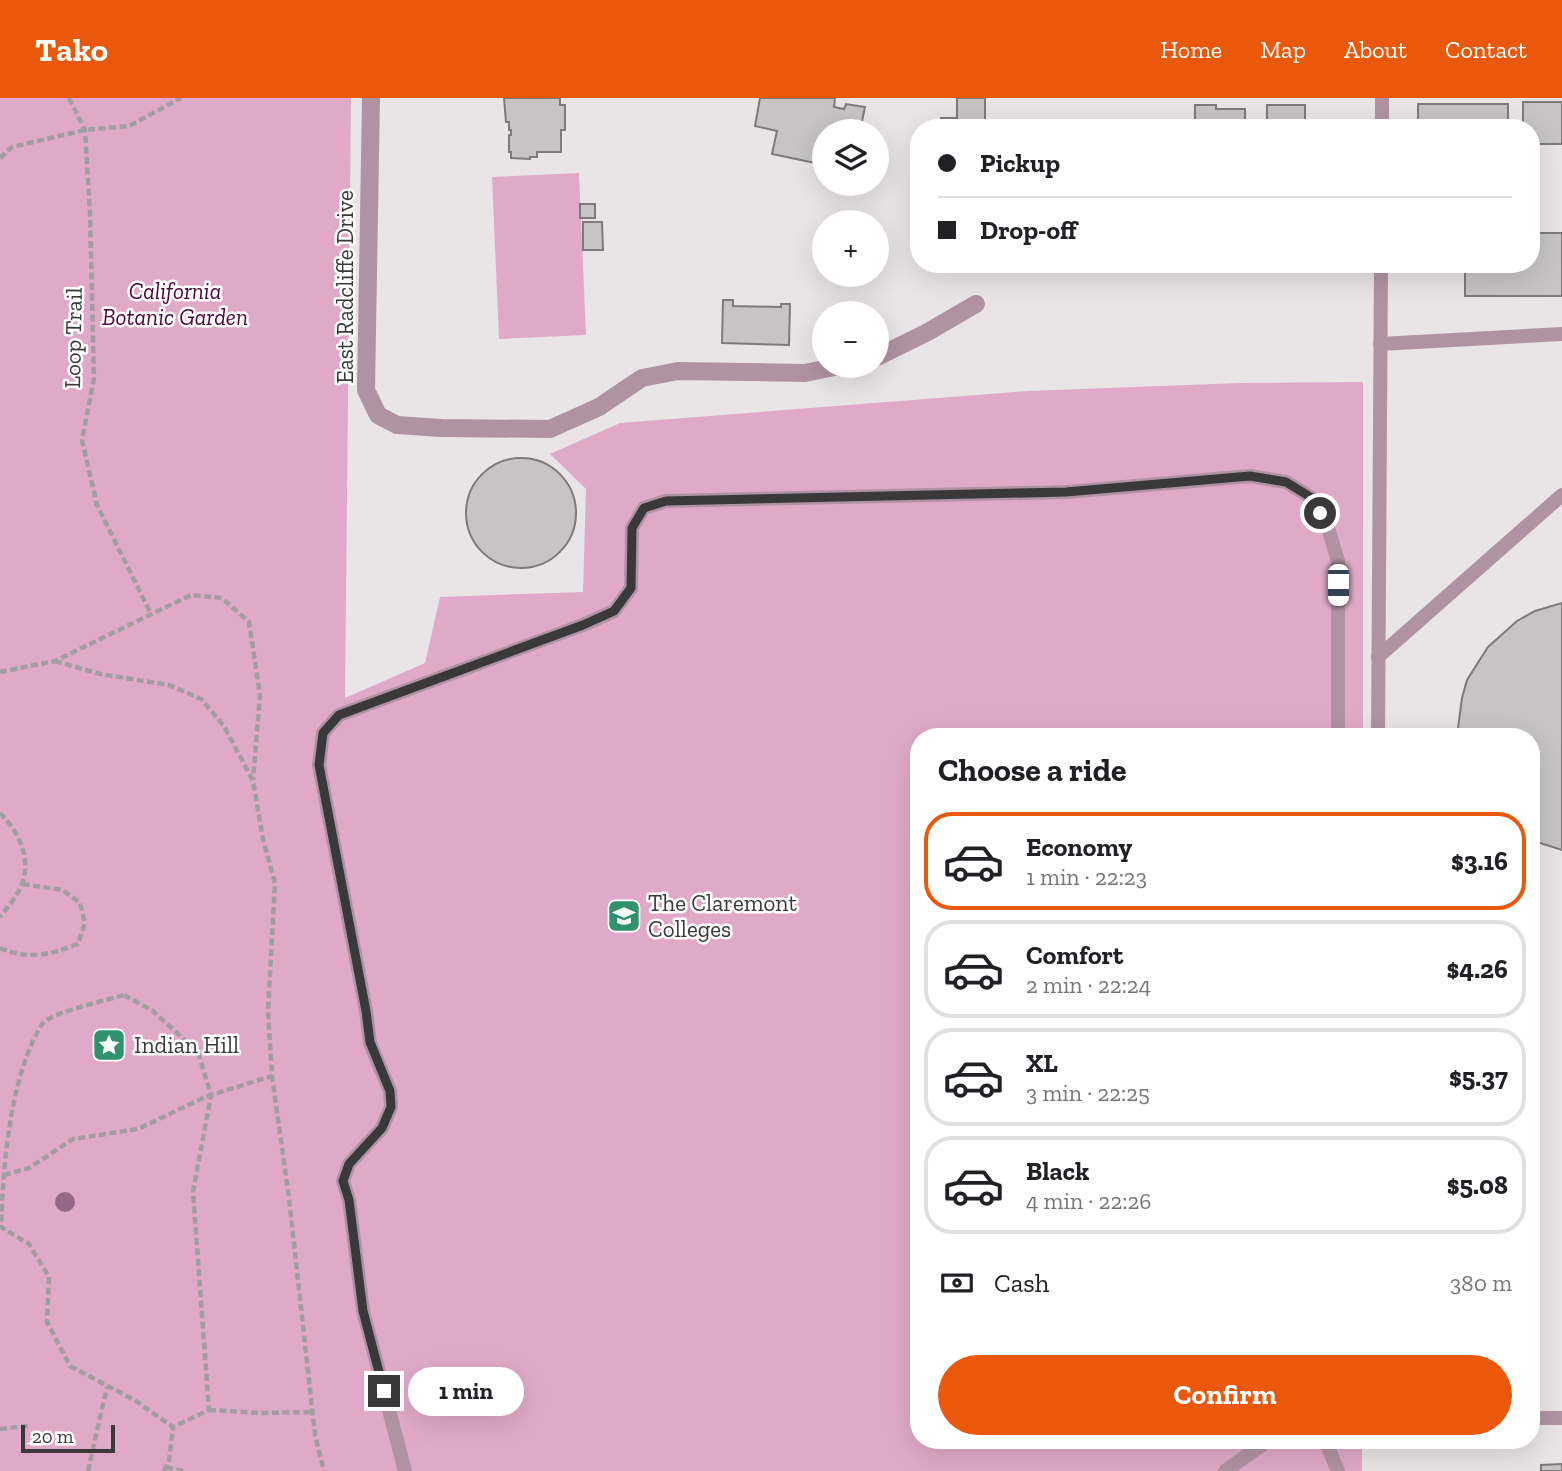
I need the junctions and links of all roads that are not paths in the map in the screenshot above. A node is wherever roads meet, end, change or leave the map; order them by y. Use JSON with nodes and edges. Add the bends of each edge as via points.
{"nodes":[{"id":1,"x":371,"y":98,"type":"edge"},
{"id":2,"x":1382,"y":98,"type":"edge"},
{"id":3,"x":1382,"y":119,"type":"edge"},
{"id":4,"x":1381,"y":273,"type":"edge"},
{"id":5,"x":976,"y":304,"type":"dead end"},
{"id":6,"x":1562,"y":334,"type":"edge"},
{"id":7,"x":1380,"y":344,"type":"junction"},
{"id":8,"x":889,"y":351,"type":"edge"},
{"id":9,"x":812,"y":372,"type":"edge"},
{"id":10,"x":1562,"y":495,"type":"edge"},
{"id":11,"x":1378,"y":657,"type":"junction"},
{"id":12,"x":1338,"y":728,"type":"edge"},
{"id":13,"x":1378,"y":728,"type":"edge"},
{"id":14,"x":1540,"y":1418,"type":"edge"},
{"id":15,"x":1562,"y":1418,"type":"edge"},
{"id":16,"x":1256,"y":1449,"type":"edge"},
{"id":17,"x":1329,"y":1449,"type":"edge"},
{"id":18,"x":405,"y":1471,"type":"edge"},
{"id":19,"x":1225,"y":1471,"type":"edge"},
{"id":20,"x":1338,"y":1471,"type":"edge"}],
"edges":[{"from":1,"to":9,"type":"street","name":"East Radcliffe Drive","via":[[366,390],[378,415],[397,425],[551,429],[599,407],[642,378],[678,371]]},
{"from":2,"to":3,"type":"lane"},
{"from":4,"to":7,"type":"lane"},
{"from":5,"to":8,"type":"street"},
{"from":6,"to":7,"type":"lane"},
{"from":7,"to":11,"type":"lane"},
{"from":10,"to":11,"type":"lane"},
{"from":11,"to":13,"type":"lane"},
{"from":12,"to":18,"type":"lane","via":[[1338,561],[1328,528],[1312,498],[1286,482],[1250,476],[1066,492],[666,501],[644,508],[632,528],[631,588],[614,611],[339,715],[323,733],[319,765],[370,1042],[390,1091],[391,1107],[382,1128],[349,1164],[343,1181],[363,1311]]},
{"from":14,"to":15,"type":"lane"},
{"from":16,"to":19,"type":"lane"},
{"from":17,"to":20,"type":"lane"}]}
